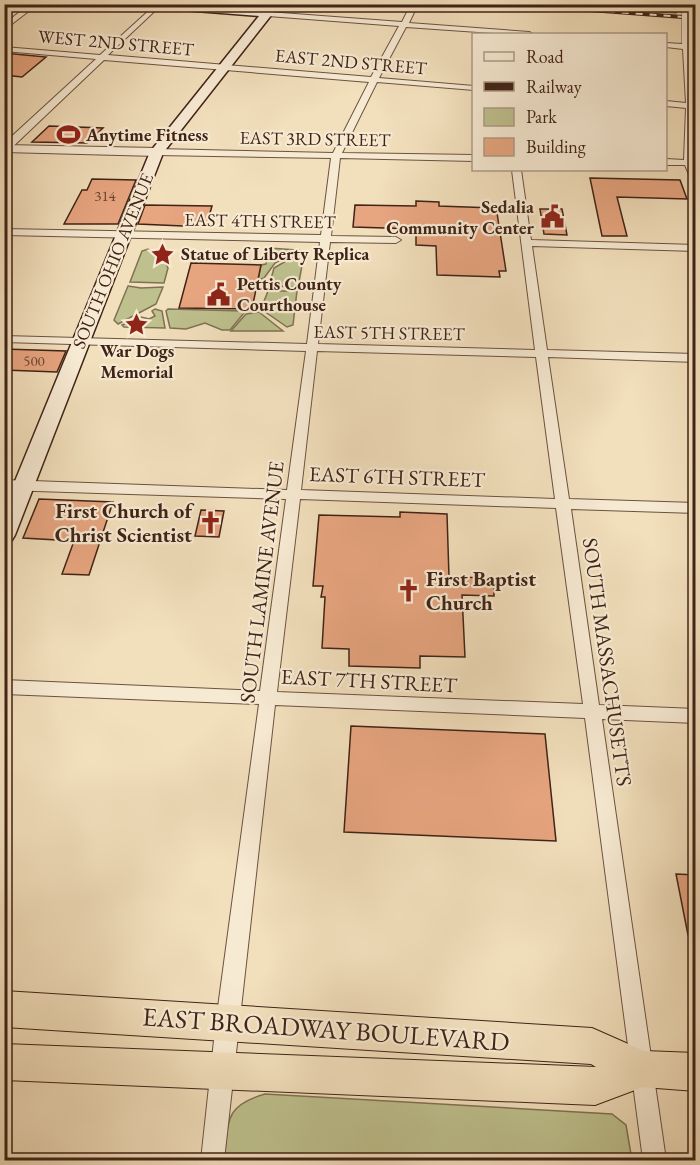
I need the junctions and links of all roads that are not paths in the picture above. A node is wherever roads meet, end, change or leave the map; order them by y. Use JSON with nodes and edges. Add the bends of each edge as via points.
{"nodes":[{"id":1,"x":35,"y":4,"type":"edge"},
{"id":2,"x":144,"y":4,"type":"edge"},
{"id":3,"x":415,"y":4,"type":"edge"},
{"id":4,"x":686,"y":4,"type":"edge"},
{"id":5,"x":157,"y":6,"type":"edge"},
{"id":6,"x":272,"y":9,"type":"edge"},
{"id":7,"x":404,"y":25,"type":"junction"},
{"id":8,"x":4,"y":28,"type":"edge"},
{"id":9,"x":515,"y":33,"type":"edge"},
{"id":10,"x":667,"y":45,"type":"edge"},
{"id":11,"x":689,"y":46,"type":"edge"},
{"id":12,"x":4,"y":49,"type":"edge"},
{"id":13,"x":102,"y":57,"type":"junction"},
{"id":14,"x":225,"y":68,"type":"junction"},
{"id":15,"x":374,"y":81,"type":"junction"},
{"id":16,"x":472,"y":88,"type":"edge"},
{"id":17,"x":667,"y":104,"type":"edge"},
{"id":18,"x":693,"y":106,"type":"edge"},
{"id":19,"x":5,"y":150,"type":"edge"},
{"id":20,"x":157,"y":152,"type":"junction"},
{"id":21,"x":336,"y":156,"type":"junction"},
{"id":22,"x":472,"y":158,"type":"edge"},
{"id":23,"x":667,"y":162,"type":"edge"},
{"id":24,"x":692,"y":163,"type":"edge"},
{"id":25,"x":516,"y":171,"type":"edge"},
{"id":26,"x":696,"y":179,"type":"edge"},
{"id":27,"x":4,"y":232,"type":"edge"},
{"id":28,"x":123,"y":234,"type":"junction"},
{"id":29,"x":325,"y":238,"type":"junction"},
{"id":30,"x":396,"y":240,"type":"dead end"},
{"id":31,"x":526,"y":243,"type":"junction"},
{"id":32,"x":696,"y":248,"type":"edge"},
{"id":33,"x":4,"y":339,"type":"edge"},
{"id":34,"x":82,"y":342,"type":"junction"},
{"id":35,"x":313,"y":350,"type":"junction"},
{"id":36,"x":542,"y":355,"type":"junction"},
{"id":37,"x":696,"y":358,"type":"edge"},
{"id":38,"x":14,"y":485,"type":"edge"},
{"id":39,"x":294,"y":494,"type":"junction"},
{"id":40,"x":563,"y":504,"type":"junction"},
{"id":41,"x":696,"y":508,"type":"edge"},
{"id":42,"x":4,"y":535,"type":"edge"},
{"id":43,"x":4,"y":687,"type":"edge"},
{"id":44,"x":268,"y":698,"type":"junction"},
{"id":45,"x":593,"y":713,"type":"junction"},
{"id":46,"x":696,"y":716,"type":"edge"},
{"id":47,"x":4,"y":1009,"type":"edge"},
{"id":48,"x":227,"y":1022,"type":"junction"},
{"id":49,"x":4,"y":1062,"type":"edge"},
{"id":50,"x":643,"y":1070,"type":"junction"},
{"id":51,"x":224,"y":1072,"type":"junction"},
{"id":52,"x":696,"y":1072,"type":"edge"},
{"id":53,"x":212,"y":1161,"type":"edge"},
{"id":54,"x":655,"y":1161,"type":"edge"}],
"edges":[{"from":1,"to":8,"type":"street"},
{"from":2,"to":5,"type":"main road"},
{"from":3,"to":7,"type":"street","name":"SOUTH LAMINE AVENUE"},
{"from":4,"to":11,"type":"street","bridge":true},
{"from":5,"to":6,"type":"main road"},
{"from":5,"to":13,"type":"street"},
{"from":6,"to":7,"type":"street"},
{"from":6,"to":14,"type":"main road","name":"SOUTH OHIO AVENUE"},
{"from":7,"to":9,"type":"street"},
{"from":7,"to":15,"type":"street","name":"SOUTH LAMINE AVENUE"},
{"from":10,"to":11,"type":"street"},
{"from":11,"to":18,"type":"street"},
{"from":12,"to":13,"type":"street","name":"WEST 2ND STREET"},
{"from":13,"to":14,"type":"street","name":"WEST 2ND STREET"},
{"from":13,"to":19,"type":"street"},
{"from":14,"to":15,"type":"street","name":"EAST 2ND STREET"},
{"from":14,"to":20,"type":"main road","name":"SOUTH OHIO AVENUE"},
{"from":15,"to":16,"type":"street","name":"EAST 2ND STREET"},
{"from":15,"to":21,"type":"street","name":"SOUTH LAMINE AVENUE"},
{"from":17,"to":18,"type":"street"},
{"from":18,"to":24,"type":"street"},
{"from":19,"to":20,"type":"street"},
{"from":20,"to":21,"type":"street","name":"EAST 3RD STREET"},
{"from":20,"to":28,"type":"main road","name":"SOUTH OHIO AVENUE"},
{"from":21,"to":22,"type":"street","name":"EAST 3RD STREET"},
{"from":21,"to":29,"type":"street","name":"SOUTH LAMINE AVENUE"},
{"from":23,"to":24,"type":"street"},
{"from":24,"to":26,"type":"street"},
{"from":25,"to":31,"type":"street","name":"SOUTH MASSACHUSETTS"},
{"from":27,"to":28,"type":"street","name":"EAST 4TH STREET"},
{"from":28,"to":29,"type":"street","name":"EAST 4TH STREET"},
{"from":28,"to":34,"type":"main road","name":"SOUTH OHIO AVENUE"},
{"from":29,"to":30,"type":"street","name":"EAST 4TH STREET"},
{"from":29,"to":35,"type":"street","name":"SOUTH LAMINE AVENUE"},
{"from":31,"to":32,"type":"street"},
{"from":31,"to":36,"type":"street","name":"SOUTH MASSACHUSETTS"},
{"from":33,"to":34,"type":"street","name":"EAST 5TH STREET"},
{"from":34,"to":35,"type":"street","name":"EAST 5TH STREET"},
{"from":34,"to":38,"type":"main road","name":"SOUTH OHIO AVENUE"},
{"from":35,"to":36,"type":"street","name":"EAST 5TH STREET"},
{"from":35,"to":39,"type":"street","name":"SOUTH LAMINE AVENUE"},
{"from":36,"to":37,"type":"street","name":"EAST 5TH STREET"},
{"from":36,"to":40,"type":"street","name":"SOUTH MASSACHUSETTS"},
{"from":38,"to":39,"type":"street","name":"EAST 6TH STREET"},
{"from":38,"to":42,"type":"main road","name":"SOUTH OHIO AVENUE"},
{"from":39,"to":40,"type":"street","name":"EAST 6TH STREET"},
{"from":39,"to":44,"type":"street","name":"SOUTH LAMINE AVENUE"},
{"from":40,"to":41,"type":"street","name":"EAST 6TH STREET"},
{"from":40,"to":45,"type":"street","name":"SOUTH MASSACHUSETTS"},
{"from":43,"to":44,"type":"street","name":"EAST 7TH STREET"},
{"from":44,"to":45,"type":"street","name":"EAST 7TH STREET"},
{"from":44,"to":48,"type":"street","name":"SOUTH LAMINE AVENUE"},
{"from":45,"to":46,"type":"street","name":"EAST 7TH STREET"},
{"from":45,"to":50,"type":"street","name":"SOUTH MASSACHUSETTS"},
{"from":47,"to":48,"type":"highway","name":"EAST BROADWAY BOULEVARD"},
{"from":48,"to":50,"type":"highway","name":"EAST BROADWAY BOULEVARD","via":[[592,1046]]},
{"from":48,"to":51,"type":"street","name":"SOUTH LAMINE AVENUE"},
{"from":49,"to":51,"type":"highway","name":"EAST BROADWAY BOULEVARD"},
{"from":50,"to":51,"type":"highway","name":"EAST BROADWAY BOULEVARD","via":[[595,1086]]},
{"from":50,"to":52,"type":"highway","name":"EAST BROADWAY BOULEVARD"},
{"from":50,"to":54,"type":"street","name":"SOUTH MASSACHUSETTS"},
{"from":51,"to":53,"type":"street","name":"SOUTH LAMINE AVENUE"}]}
